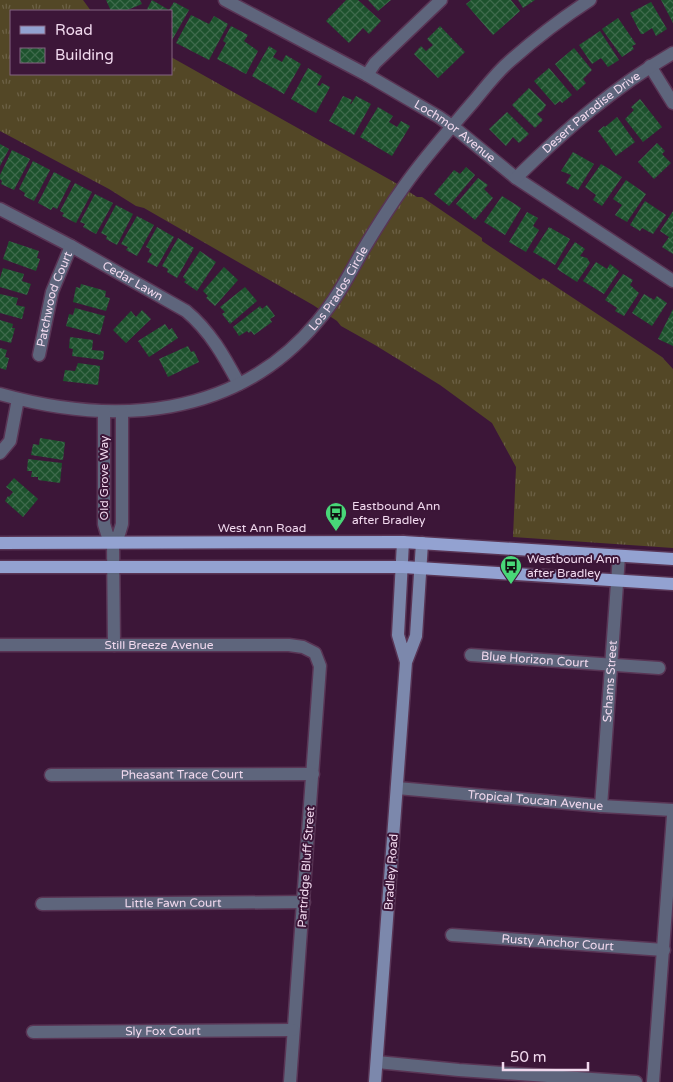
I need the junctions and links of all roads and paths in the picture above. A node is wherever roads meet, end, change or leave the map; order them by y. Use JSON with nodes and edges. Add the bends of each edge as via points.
{"nodes":[{"id":1,"x":225,"y":0,"type":"edge"},
{"id":2,"x":441,"y":0,"type":"edge"},
{"id":3,"x":590,"y":0,"type":"edge"},
{"id":4,"x":673,"y":53,"type":"edge"},
{"id":5,"x":650,"y":66,"type":"junction"},
{"id":6,"x":367,"y":75,"type":"junction"},
{"id":7,"x":673,"y":103,"type":"edge"},
{"id":8,"x":452,"y":126,"type":"junction"},
{"id":9,"x":516,"y":178,"type":"junction"},
{"id":10,"x":0,"y":209,"type":"edge"},
{"id":11,"x":71,"y":246,"type":"junction"},
{"id":12,"x":673,"y":281,"type":"edge"},
{"id":13,"x":39,"y":354,"type":"dead end"},
{"id":14,"x":239,"y":384,"type":"junction"},
{"id":15,"x":0,"y":394,"type":"edge"},
{"id":16,"x":18,"y":399,"type":"junction"},
{"id":17,"x":104,"y":412,"type":"junction"},
{"id":18,"x":122,"y":412,"type":"junction"},
{"id":19,"x":0,"y":453,"type":"edge"},
{"id":20,"x":0,"y":542,"type":"edge"},
{"id":21,"x":113,"y":542,"type":"junction"},
{"id":22,"x":403,"y":542,"type":"junction"},
{"id":23,"x":422,"y":543,"type":"junction"},
{"id":24,"x":619,"y":556,"type":"junction"},
{"id":25,"x":673,"y":560,"type":"edge"},
{"id":26,"x":0,"y":567,"type":"edge"},
{"id":27,"x":113,"y":567,"type":"junction"},
{"id":28,"x":403,"y":567,"type":"junction"},
{"id":29,"x":421,"y":568,"type":"junction"},
{"id":30,"x":618,"y":580,"type":"junction"},
{"id":31,"x":673,"y":584,"type":"edge"},
{"id":32,"x":0,"y":645,"type":"edge"},
{"id":33,"x":114,"y":645,"type":"junction"},
{"id":34,"x":315,"y":653,"type":"joint"},
{"id":35,"x":471,"y":655,"type":"dead end"},
{"id":36,"x":406,"y":662,"type":"junction"},
{"id":37,"x":612,"y":664,"type":"junction"},
{"id":38,"x":659,"y":668,"type":"dead end"},
{"id":39,"x":313,"y":774,"type":"junction"},
{"id":40,"x":52,"y":775,"type":"dead end"},
{"id":41,"x":397,"y":788,"type":"junction"},
{"id":42,"x":601,"y":806,"type":"junction"},
{"id":43,"x":673,"y":810,"type":"edge"},
{"id":44,"x":673,"y":816,"type":"edge"},
{"id":45,"x":304,"y":902,"type":"junction"},
{"id":46,"x":42,"y":904,"type":"dead end"},
{"id":47,"x":452,"y":935,"type":"dead end"},
{"id":48,"x":664,"y":950,"type":"junction"},
{"id":49,"x":293,"y":1030,"type":"junction"},
{"id":50,"x":33,"y":1032,"type":"dead end"},
{"id":51,"x":377,"y":1062,"type":"junction"},
{"id":52,"x":459,"y":1076,"type":"edge"},
{"id":53,"x":290,"y":1082,"type":"edge"},
{"id":54,"x":375,"y":1082,"type":"edge"},
{"id":55,"x":636,"y":1082,"type":"edge"},
{"id":56,"x":653,"y":1082,"type":"edge"}],
"edges":[{"from":1,"to":6,"type":"street","name":"Lochmor Avenue"},
{"from":2,"to":6,"type":"street","via":[[375,63]]},
{"from":3,"to":8,"type":"street","name":"Los Prados Circle","via":[[561,18],[508,62]]},
{"from":4,"to":5,"type":"street","name":"Desert Paradise Drive"},
{"from":5,"to":7,"type":"street"},
{"from":5,"to":9,"type":"street","name":"Desert Paradise Drive","via":[[584,114]]},
{"from":6,"to":8,"type":"street","name":"Lochmor Avenue"},
{"from":8,"to":9,"type":"street","name":"Lochmor Avenue"},
{"from":8,"to":14,"type":"street","name":"Los Prados Circle","via":[[396,197],[343,286],[317,322],[284,355]]},
{"from":9,"to":12,"type":"street","name":"Lochmor Avenue"},
{"from":10,"to":11,"type":"street","name":"Cedar Lawn"},
{"from":11,"to":13,"type":"street","name":"Patchwood Court","via":[[52,292]]},
{"from":11,"to":14,"type":"street","name":"Cedar Lawn","via":[[173,302],[196,319],[214,339]]},
{"from":14,"to":18,"type":"street","name":"Los Prados Circle","via":[[177,406]]},
{"from":15,"to":16,"type":"street","name":"Los Prados Circle"},
{"from":16,"to":17,"type":"street","name":"Los Prados Circle"},
{"from":16,"to":19,"type":"street","via":[[10,441]]},
{"from":17,"to":18,"type":"street","name":"Los Prados Circle"},
{"from":17,"to":21,"type":"street","name":"Old Grove Way","via":[[104,524]]},
{"from":18,"to":21,"type":"street","name":"Old Grove Way","via":[[122,524]]},
{"from":20,"to":21,"type":"main road","name":"West Ann Road"},
{"from":21,"to":22,"type":"main road","name":"West Ann Road"},
{"from":21,"to":27,"type":"street","name":"Old Grove Way"},
{"from":22,"to":23,"type":"main road","name":"West Ann Road"},
{"from":22,"to":28,"type":"street","name":"Bradley Road"},
{"from":23,"to":24,"type":"main road","name":"West Ann Road"},
{"from":23,"to":29,"type":"street","name":"Bradley Road"},
{"from":24,"to":25,"type":"main road","name":"West Ann Road"},
{"from":24,"to":30,"type":"street","name":"Schams Street"},
{"from":26,"to":27,"type":"main road"},
{"from":27,"to":28,"type":"main road"},
{"from":27,"to":33,"type":"street","name":"Old Grove Way"},
{"from":28,"to":29,"type":"main road"},
{"from":28,"to":36,"type":"street","name":"Bradley Road","via":[[398,635]]},
{"from":29,"to":30,"type":"main road"},
{"from":29,"to":36,"type":"street","name":"Bradley Road","via":[[416,636]]},
{"from":30,"to":31,"type":"main road"},
{"from":30,"to":37,"type":"street","name":"Schams Street"},
{"from":32,"to":33,"type":"street","name":"Still Breeze Avenue"},
{"from":33,"to":34,"type":"street","name":"Still Breeze Avenue","via":[[289,645]]},
{"from":34,"to":39,"type":"street","name":"Partridge Bluff Street","via":[[320,666]]},
{"from":35,"to":37,"type":"street","name":"Blue Horizon Court"},
{"from":36,"to":41,"type":"street","name":"Bradley Road"},
{"from":37,"to":38,"type":"street","name":"Blue Horizon Court"},
{"from":37,"to":42,"type":"street","name":"Schams Street"},
{"from":39,"to":40,"type":"street","name":"Pheasant Trace Court"},
{"from":39,"to":45,"type":"street","name":"Partridge Bluff Street"},
{"from":41,"to":42,"type":"street","name":"Tropical Toucan Avenue"},
{"from":41,"to":51,"type":"street","name":"Bradley Road"},
{"from":42,"to":43,"type":"street","name":"Tropical Toucan Avenue"},
{"from":44,"to":48,"type":"street"},
{"from":45,"to":46,"type":"street","name":"Little Fawn Court"},
{"from":45,"to":49,"type":"street","name":"Partridge Bluff Street"},
{"from":47,"to":48,"type":"street","name":"Rusty Anchor Court"},
{"from":48,"to":56,"type":"street"},
{"from":49,"to":50,"type":"street","name":"Sly Fox Court"},
{"from":49,"to":53,"type":"street","name":"Partridge Bluff Street"},
{"from":51,"to":52,"type":"street"},
{"from":51,"to":54,"type":"street","name":"Bradley Road"},
{"from":52,"to":55,"type":"street"}]}
